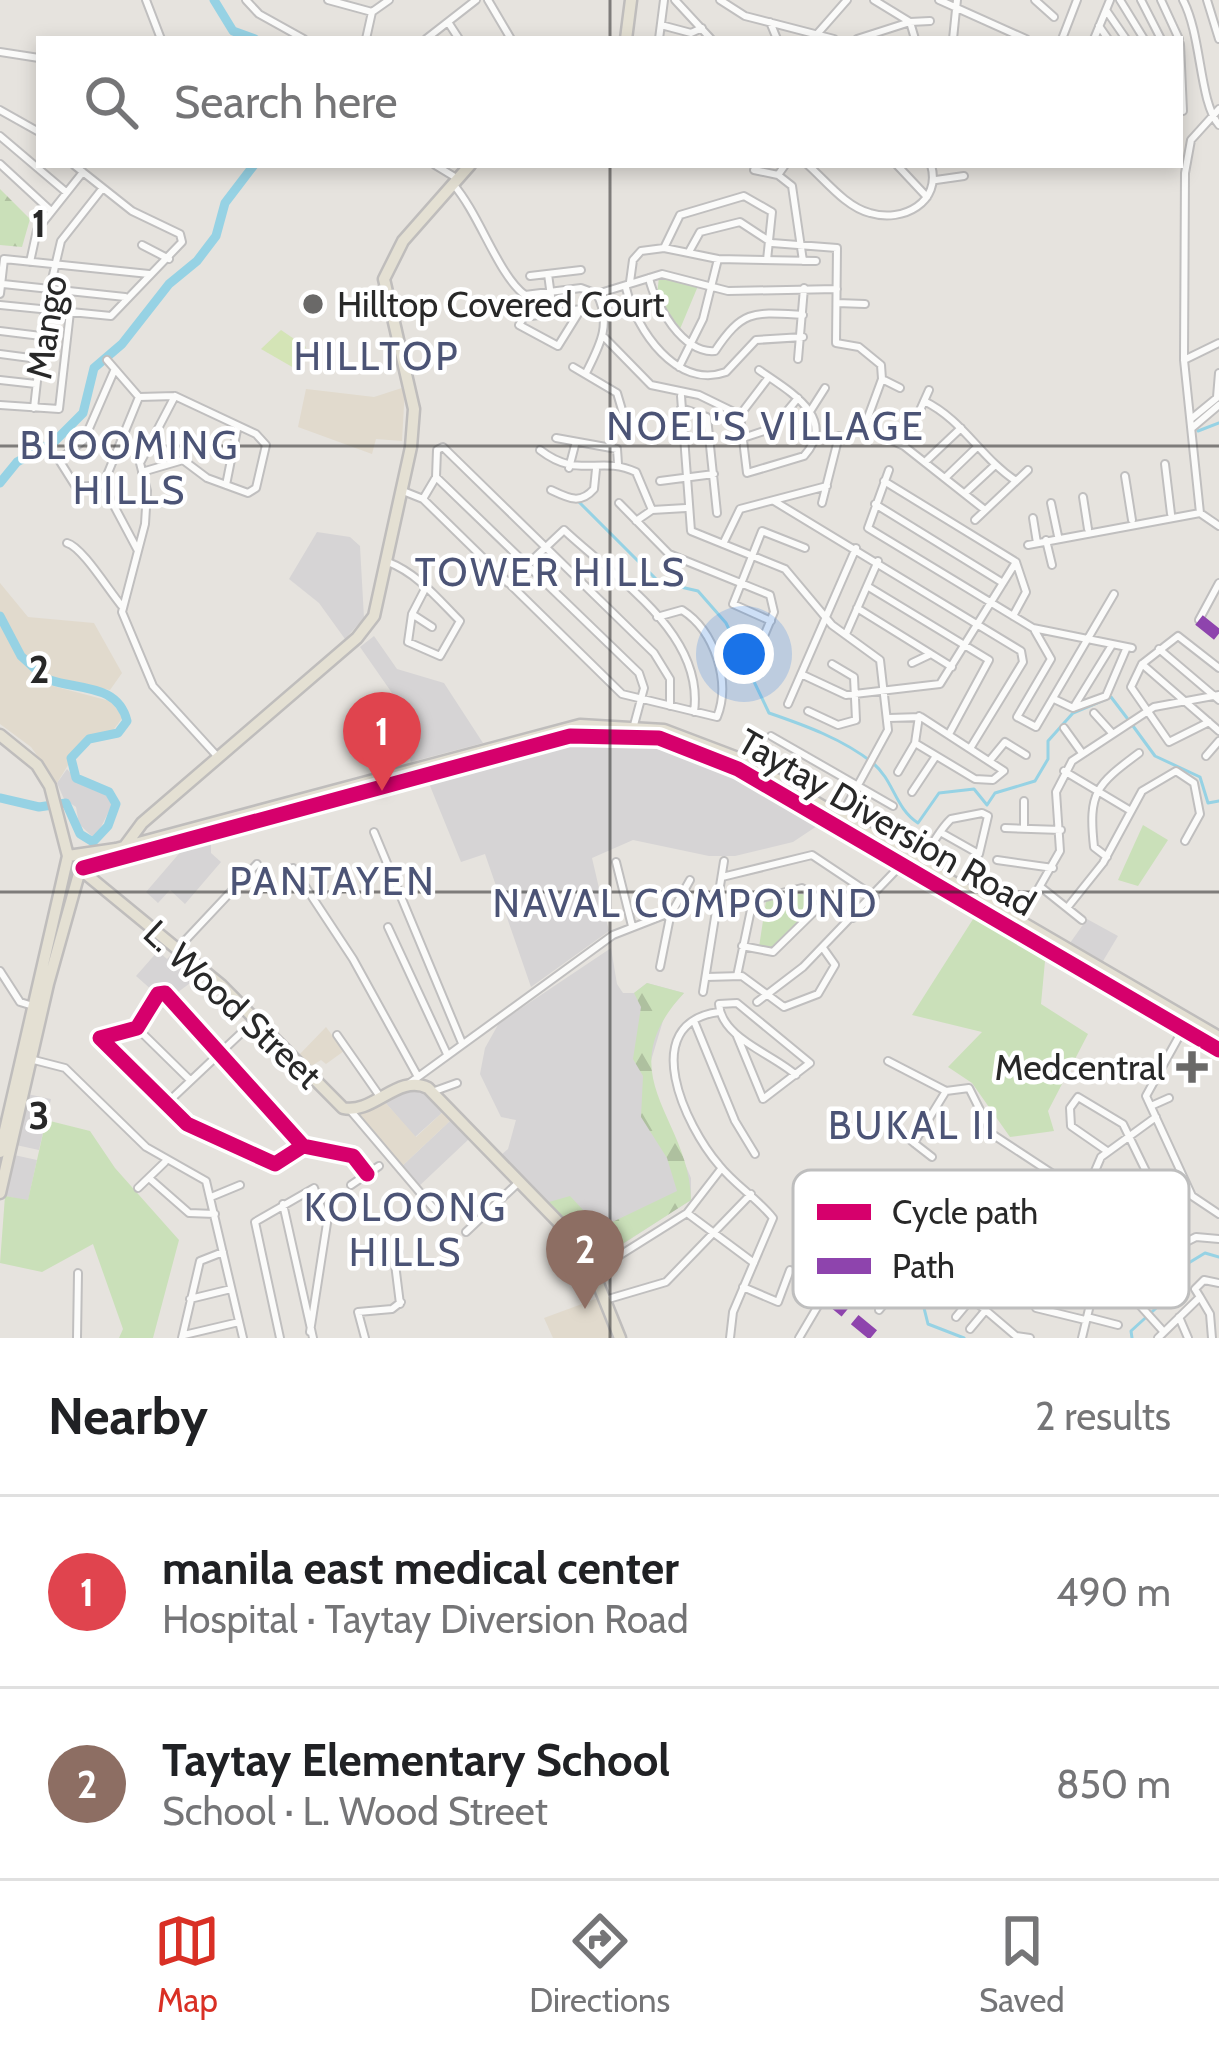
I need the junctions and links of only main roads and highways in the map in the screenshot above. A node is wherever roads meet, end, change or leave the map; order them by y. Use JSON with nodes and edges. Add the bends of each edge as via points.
{"nodes":[{"id":1,"x":631,"y":0,"type":"edge"},
{"id":2,"x":626,"y":36,"type":"edge"},
{"id":3,"x":467,"y":168,"type":"edge"},
{"id":4,"x":633,"y":730,"type":"junction"},
{"id":5,"x":0,"y":735,"type":"edge"},
{"id":6,"x":219,"y":759,"type":"junction"},
{"id":7,"x":341,"y":792,"type":"junction"},
{"id":8,"x":139,"y":842,"type":"junction"},
{"id":9,"x":125,"y":846,"type":"junction"},
{"id":10,"x":73,"y":855,"type":"junction"},
{"id":11,"x":98,"y":860,"type":"junction"},
{"id":12,"x":82,"y":869,"type":"junction"},
{"id":13,"x":98,"y":883,"type":"junction"},
{"id":14,"x":1018,"y":926,"type":"junction"},
{"id":15,"x":38,"y":1007,"type":"junction"},
{"id":16,"x":1219,"y":1037,"type":"edge"},
{"id":17,"x":1219,"y":1050,"type":"edge"},
{"id":18,"x":11,"y":1101,"type":"edge"},
{"id":19,"x":0,"y":1152,"type":"edge"},
{"id":20,"x":0,"y":1193,"type":"edge"},
{"id":21,"x":620,"y":1338,"type":"edge"}],
"edges":[{"from":1,"to":2,"type":"main road"},
{"from":3,"to":6,"type":"main road","via":[[403,241],[384,279],[413,388],[403,491],[368,625]]},
{"from":4,"to":7,"type":"main road","name":"Taytay Diversion Road","via":[[570,736]]},
{"from":4,"to":14,"type":"main road","name":"Taytay Diversion Road","via":[[707,753]]},
{"from":4,"to":14,"type":"main road","name":"Taytay Diversion Road","via":[[711,744]]},
{"from":5,"to":10,"type":"main road","via":[[37,765]]},
{"from":6,"to":8,"type":"main road"},
{"from":6,"to":9,"type":"main road"},
{"from":7,"to":8,"type":"main road","name":"Taytay Diversion Road"},
{"from":7,"to":11,"type":"main road","name":"Taytay Diversion Road"},
{"from":8,"to":9,"type":"main road","name":"Taytay Diversion Road"},
{"from":9,"to":11,"type":"main road","name":"Taytay Diversion Road"},
{"from":10,"to":11,"type":"main road","name":"Taytay Diversion Road"},
{"from":10,"to":12,"type":"main road","name":"L. Wood Street","via":[[70,869]]},
{"from":10,"to":15,"type":"main road"},
{"from":11,"to":12,"type":"main road","name":"Taytay Diversion Road"},
{"from":11,"to":13,"type":"main road"},
{"from":12,"to":13,"type":"main road","name":"L. Wood Street"},
{"from":12,"to":15,"type":"main road"},
{"from":13,"to":21,"type":"main road","name":"L. Wood Street","via":[[179,947],[350,1110],[407,1085],[432,1092],[570,1234]]},
{"from":14,"to":16,"type":"main road","name":"Taytay Diversion Road"},
{"from":14,"to":17,"type":"main road","name":"Taytay Diversion Road"},
{"from":15,"to":18,"type":"main road"},
{"from":15,"to":18,"type":"main road","via":[[30,1059]]},
{"from":18,"to":19,"type":"main road"},
{"from":18,"to":20,"type":"main road"}]}
